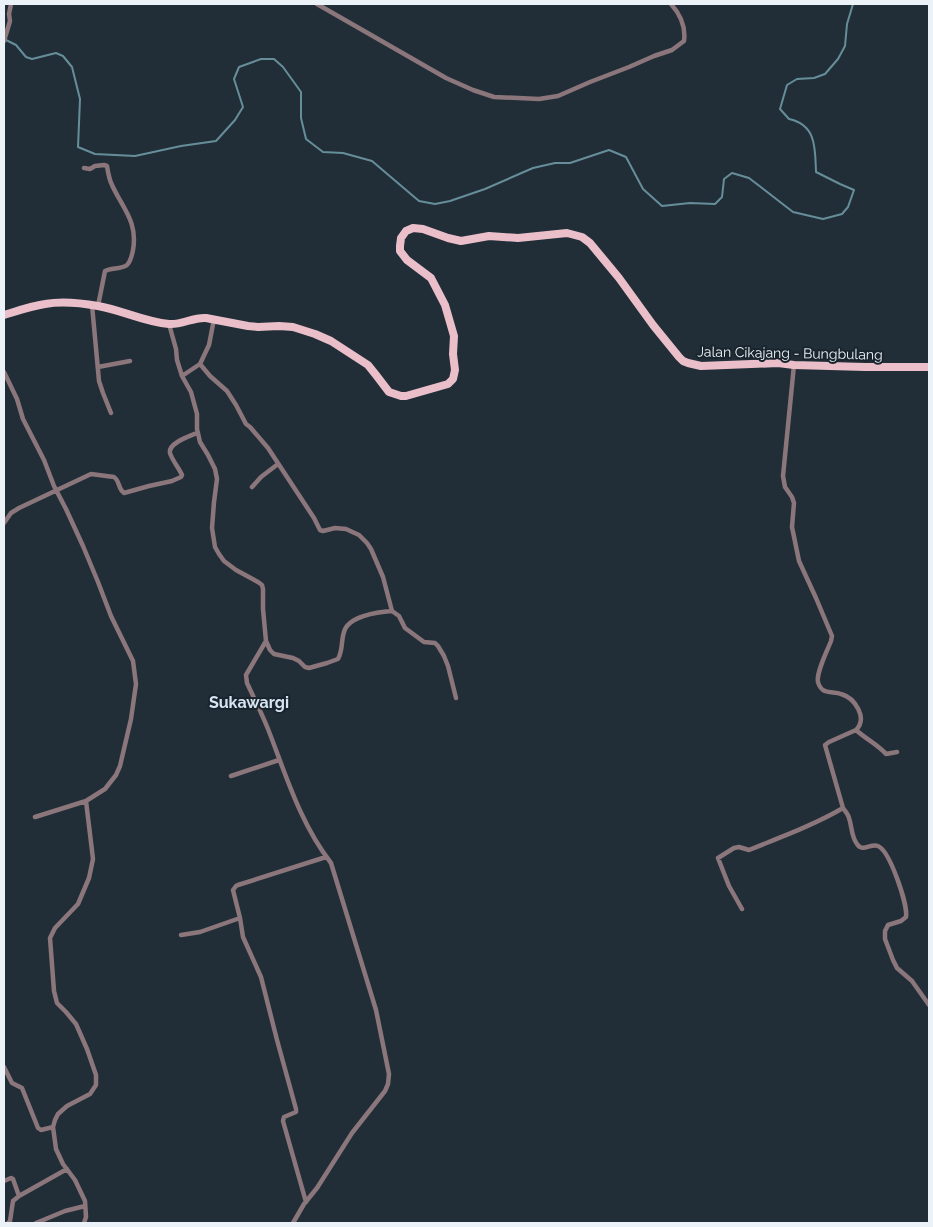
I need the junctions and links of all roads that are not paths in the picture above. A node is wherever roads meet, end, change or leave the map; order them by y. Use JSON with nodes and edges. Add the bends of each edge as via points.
{"nodes":[{"id":1,"x":11,"y":4,"type":"edge"},
{"id":2,"x":317,"y":4,"type":"edge"},
{"id":3,"x":671,"y":4,"type":"edge"},
{"id":4,"x":4,"y":41,"type":"edge"},
{"id":5,"x":84,"y":168,"type":"dead end"},
{"id":6,"x":95,"y":306,"type":"junction"},
{"id":7,"x":4,"y":315,"type":"edge"},
{"id":8,"x":214,"y":319,"type":"junction"},
{"id":9,"x":170,"y":324,"type":"junction"},
{"id":10,"x":130,"y":361,"type":"dead end"},
{"id":11,"x":200,"y":364,"type":"junction"},
{"id":12,"x":794,"y":365,"type":"junction"},
{"id":13,"x":98,"y":367,"type":"junction"},
{"id":14,"x":929,"y":367,"type":"edge"},
{"id":15,"x":4,"y":372,"type":"edge"},
{"id":16,"x":182,"y":376,"type":"junction"},
{"id":17,"x":112,"y":413,"type":"dead end"},
{"id":18,"x":198,"y":433,"type":"junction"},
{"id":19,"x":278,"y":464,"type":"junction"},
{"id":20,"x":252,"y":487,"type":"dead end"},
{"id":21,"x":56,"y":490,"type":"junction"},
{"id":22,"x":4,"y":522,"type":"edge"},
{"id":23,"x":392,"y":611,"type":"junction"},
{"id":24,"x":266,"y":641,"type":"junction"},
{"id":25,"x":456,"y":698,"type":"dead end"},
{"id":26,"x":856,"y":730,"type":"junction"},
{"id":27,"x":897,"y":752,"type":"dead end"},
{"id":28,"x":280,"y":760,"type":"junction"},
{"id":29,"x":232,"y":776,"type":"dead end"},
{"id":30,"x":86,"y":801,"type":"junction"},
{"id":31,"x":843,"y":808,"type":"junction"},
{"id":32,"x":35,"y":817,"type":"dead end"},
{"id":33,"x":326,"y":857,"type":"junction"},
{"id":34,"x":742,"y":909,"type":"dead end"},
{"id":35,"x":240,"y":918,"type":"junction"},
{"id":36,"x":181,"y":935,"type":"dead end"},
{"id":37,"x":929,"y":1005,"type":"edge"},
{"id":38,"x":4,"y":1067,"type":"edge"},
{"id":39,"x":6,"y":1078,"type":"edge"},
{"id":40,"x":53,"y":1127,"type":"junction"},
{"id":41,"x":67,"y":1169,"type":"junction"},
{"id":42,"x":4,"y":1181,"type":"edge"},
{"id":43,"x":19,"y":1196,"type":"junction"},
{"id":44,"x":306,"y":1202,"type":"junction"},
{"id":45,"x":86,"y":1206,"type":"junction"},
{"id":46,"x":8,"y":1223,"type":"edge"},
{"id":47,"x":36,"y":1223,"type":"edge"},
{"id":48,"x":84,"y":1223,"type":"edge"},
{"id":49,"x":293,"y":1223,"type":"edge"}],
"edges":[{"from":1,"to":4,"type":"street"},
{"from":2,"to":3,"type":"street","via":[[446,78],[473,90],[494,97],[539,99],[558,96],[672,50],[684,41],[685,35],[682,21]]},
{"from":5,"to":6,"type":"street","via":[[107,166],[112,186],[131,219],[134,232],[130,260],[127,265],[105,271]]},
{"from":6,"to":7,"type":"main road","name":"Jalan Cikajang - Bungbulang","via":[[50,303]]},
{"from":6,"to":9,"type":"main road","name":"Jalan Cikajang - Bungbulang"},
{"from":6,"to":13,"type":"street"},
{"from":8,"to":9,"type":"main road","name":"Jalan Cikajang - Bungbulang","via":[[200,317]]},
{"from":8,"to":11,"type":"street","via":[[209,345]]},
{"from":8,"to":12,"type":"main road","name":"Jalan Cikajang - Bungbulang","via":[[258,327],[293,327],[315,334],[368,365],[392,394],[401,396],[425,391],[448,384],[453,379],[454,336],[445,306],[431,278],[407,260],[400,250],[401,238],[406,231],[423,229],[460,240],[492,235],[518,238],[567,233],[587,240],[597,251],[683,361],[701,366]]},
{"from":9,"to":16,"type":"street"},
{"from":10,"to":13,"type":"street"},
{"from":11,"to":16,"type":"street"},
{"from":11,"to":19,"type":"street","via":[[226,391],[246,424]]},
{"from":12,"to":14,"type":"main road","name":"Jalan Cikajang - Bungbulang"},
{"from":12,"to":26,"type":"street","via":[[783,481],[794,503],[792,527],[799,561],[832,636],[818,683],[825,691],[848,697],[853,702],[861,720]]},
{"from":13,"to":17,"type":"street","via":[[101,387]]},
{"from":15,"to":21,"type":"street"},
{"from":16,"to":18,"type":"street","via":[[191,392]]},
{"from":18,"to":21,"type":"street","via":[[170,448],[182,476],[172,481],[124,493],[114,477],[90,474]]},
{"from":18,"to":24,"type":"street","via":[[217,479],[212,528],[215,547],[224,561],[262,585]]},
{"from":19,"to":20,"type":"street"},
{"from":19,"to":23,"type":"street","via":[[320,530],[346,529],[367,543],[383,577]]},
{"from":21,"to":22,"type":"street","via":[[15,510]]},
{"from":21,"to":30,"type":"street","via":[[133,660],[136,684],[120,766],[105,788]]},
{"from":23,"to":24,"type":"street","via":[[351,622],[344,631],[338,658],[313,668],[305,667],[293,658],[274,654]]},
{"from":23,"to":25,"type":"street","via":[[399,616],[405,628],[424,642],[438,646],[448,666]]},
{"from":24,"to":28,"type":"street","via":[[246,675]]},
{"from":26,"to":27,"type":"street","via":[[886,754]]},
{"from":26,"to":31,"type":"street","via":[[825,745]]},
{"from":28,"to":29,"type":"street"},
{"from":28,"to":33,"type":"street","via":[[303,817]]},
{"from":30,"to":32,"type":"street"},
{"from":30,"to":40,"type":"street","via":[[93,859],[89,878],[78,904],[50,938],[57,1003],[76,1024],[96,1076],[96,1086],[90,1094],[58,1114]]},
{"from":31,"to":34,"type":"street","via":[[749,850],[734,848],[718,858]]},
{"from":31,"to":37,"type":"street","via":[[857,844],[862,848],[880,846],[896,874],[907,912],[901,921],[888,926],[885,939],[897,968],[912,981]]},
{"from":33,"to":35,"type":"street","via":[[236,886],[233,890]]},
{"from":33,"to":44,"type":"street","via":[[336,878],[376,1010],[389,1074],[385,1091],[352,1133]]},
{"from":35,"to":36,"type":"street"},
{"from":35,"to":44,"type":"street","via":[[244,940],[261,977],[296,1109],[283,1120]]},
{"from":38,"to":39,"type":"street"},
{"from":39,"to":40,"type":"street","via":[[22,1088],[38,1128]]},
{"from":40,"to":41,"type":"street","via":[[56,1149]]},
{"from":41,"to":43,"type":"street"},
{"from":41,"to":45,"type":"street"},
{"from":42,"to":43,"type":"street","via":[[13,1179]]},
{"from":43,"to":46,"type":"street","via":[[12,1202]]},
{"from":44,"to":49,"type":"street"},
{"from":45,"to":47,"type":"street"},
{"from":45,"to":48,"type":"street"}]}
